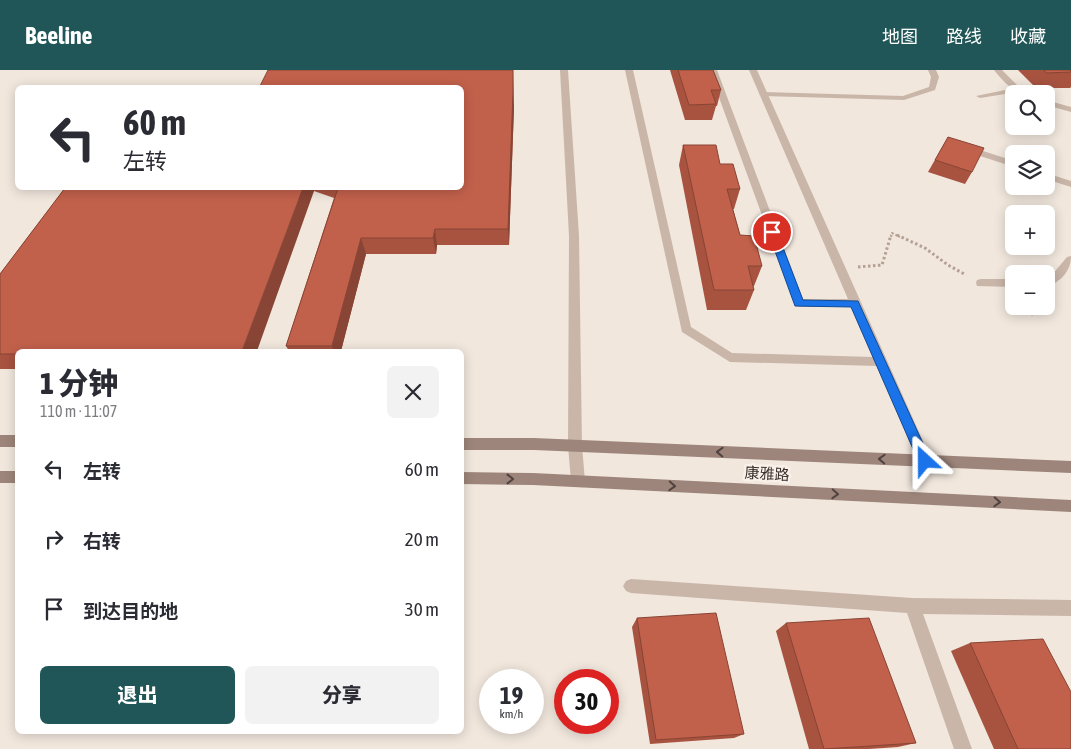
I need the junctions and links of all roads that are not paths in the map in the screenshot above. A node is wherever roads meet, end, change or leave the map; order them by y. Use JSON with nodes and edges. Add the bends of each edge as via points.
{"nodes":[{"id":1,"x":564,"y":70,"type":"edge"},
{"id":2,"x":629,"y":70,"type":"edge"},
{"id":3,"x":713,"y":70,"type":"edge"},
{"id":4,"x":753,"y":70,"type":"edge"},
{"id":5,"x":932,"y":70,"type":"edge"},
{"id":6,"x":998,"y":70,"type":"edge"},
{"id":7,"x":1012,"y":85,"type":"edge"},
{"id":8,"x":1005,"y":92,"type":"edge"},
{"id":9,"x":764,"y":94,"type":"junction"},
{"id":10,"x":980,"y":96,"type":"dead end"},
{"id":11,"x":1055,"y":105,"type":"edge"},
{"id":12,"x":1071,"y":110,"type":"edge"},
{"id":13,"x":1055,"y":112,"type":"edge"},
{"id":14,"x":1071,"y":117,"type":"edge"},
{"id":15,"x":980,"y":153,"type":"edge"},
{"id":16,"x":1005,"y":161,"type":"edge"},
{"id":17,"x":1055,"y":179,"type":"edge"},
{"id":18,"x":1071,"y":184,"type":"edge"},
{"id":19,"x":1071,"y":259,"type":"edge"},
{"id":20,"x":1055,"y":279,"type":"edge"},
{"id":21,"x":980,"y":283,"type":"road end"},
{"id":22,"x":1005,"y":283,"type":"edge"},
{"id":23,"x":855,"y":303,"type":"junction"},
{"id":24,"x":881,"y":362,"type":"junction"},
{"id":25,"x":0,"y":441,"type":"edge"},
{"id":26,"x":15,"y":441,"type":"edge"},
{"id":27,"x":464,"y":444,"type":"edge"},
{"id":28,"x":576,"y":446,"type":"junction"},
{"id":29,"x":925,"y":461,"type":"junction"},
{"id":30,"x":1071,"y":468,"type":"edge"},
{"id":31,"x":0,"y":477,"type":"edge"},
{"id":32,"x":15,"y":477,"type":"edge"},
{"id":33,"x":464,"y":478,"type":"edge"},
{"id":34,"x":578,"y":481,"type":"junction"},
{"id":35,"x":1071,"y":506,"type":"edge"},
{"id":36,"x":631,"y":586,"type":"dead end"},
{"id":37,"x":912,"y":606,"type":"junction"},
{"id":38,"x":1071,"y":608,"type":"edge"},
{"id":39,"x":963,"y":749,"type":"edge"}],
"edges":[{"from":1,"to":28,"type":"street","via":[[574,236]]},
{"from":2,"to":24,"type":"street","via":[[686,329],[730,358]]},
{"from":3,"to":23,"type":"street","via":[[799,304]]},
{"from":4,"to":9,"type":"street"},
{"from":5,"to":9,"type":"street","via":[[935,78],[932,88],[904,98]]},
{"from":6,"to":7,"type":"street"},
{"from":8,"to":10,"type":"street"},
{"from":9,"to":23,"type":"street"},
{"from":11,"to":12,"type":"street"},
{"from":13,"to":14,"type":"street"},
{"from":15,"to":16,"type":"street"},
{"from":17,"to":18,"type":"street"},
{"from":19,"to":20,"type":"street"},
{"from":21,"to":22,"type":"street"},
{"from":23,"to":24,"type":"street"},
{"from":24,"to":29,"type":"street"},
{"from":25,"to":26,"type":"main road"},
{"from":27,"to":28,"type":"main road","name":"康雅路"},
{"from":29,"to":28,"type":"main road","name":"康雅路","one_way":true},
{"from":28,"to":34,"type":"street"},
{"from":29,"to":30,"type":"main road","name":"康雅路"},
{"from":31,"to":32,"type":"main road"},
{"from":33,"to":34,"type":"main road","name":"康雅路","one_way":true},
{"from":34,"to":35,"type":"main road","name":"康雅路","one_way":true},
{"from":36,"to":37,"type":"street"},
{"from":37,"to":38,"type":"street"},
{"from":37,"to":39,"type":"street"}]}
